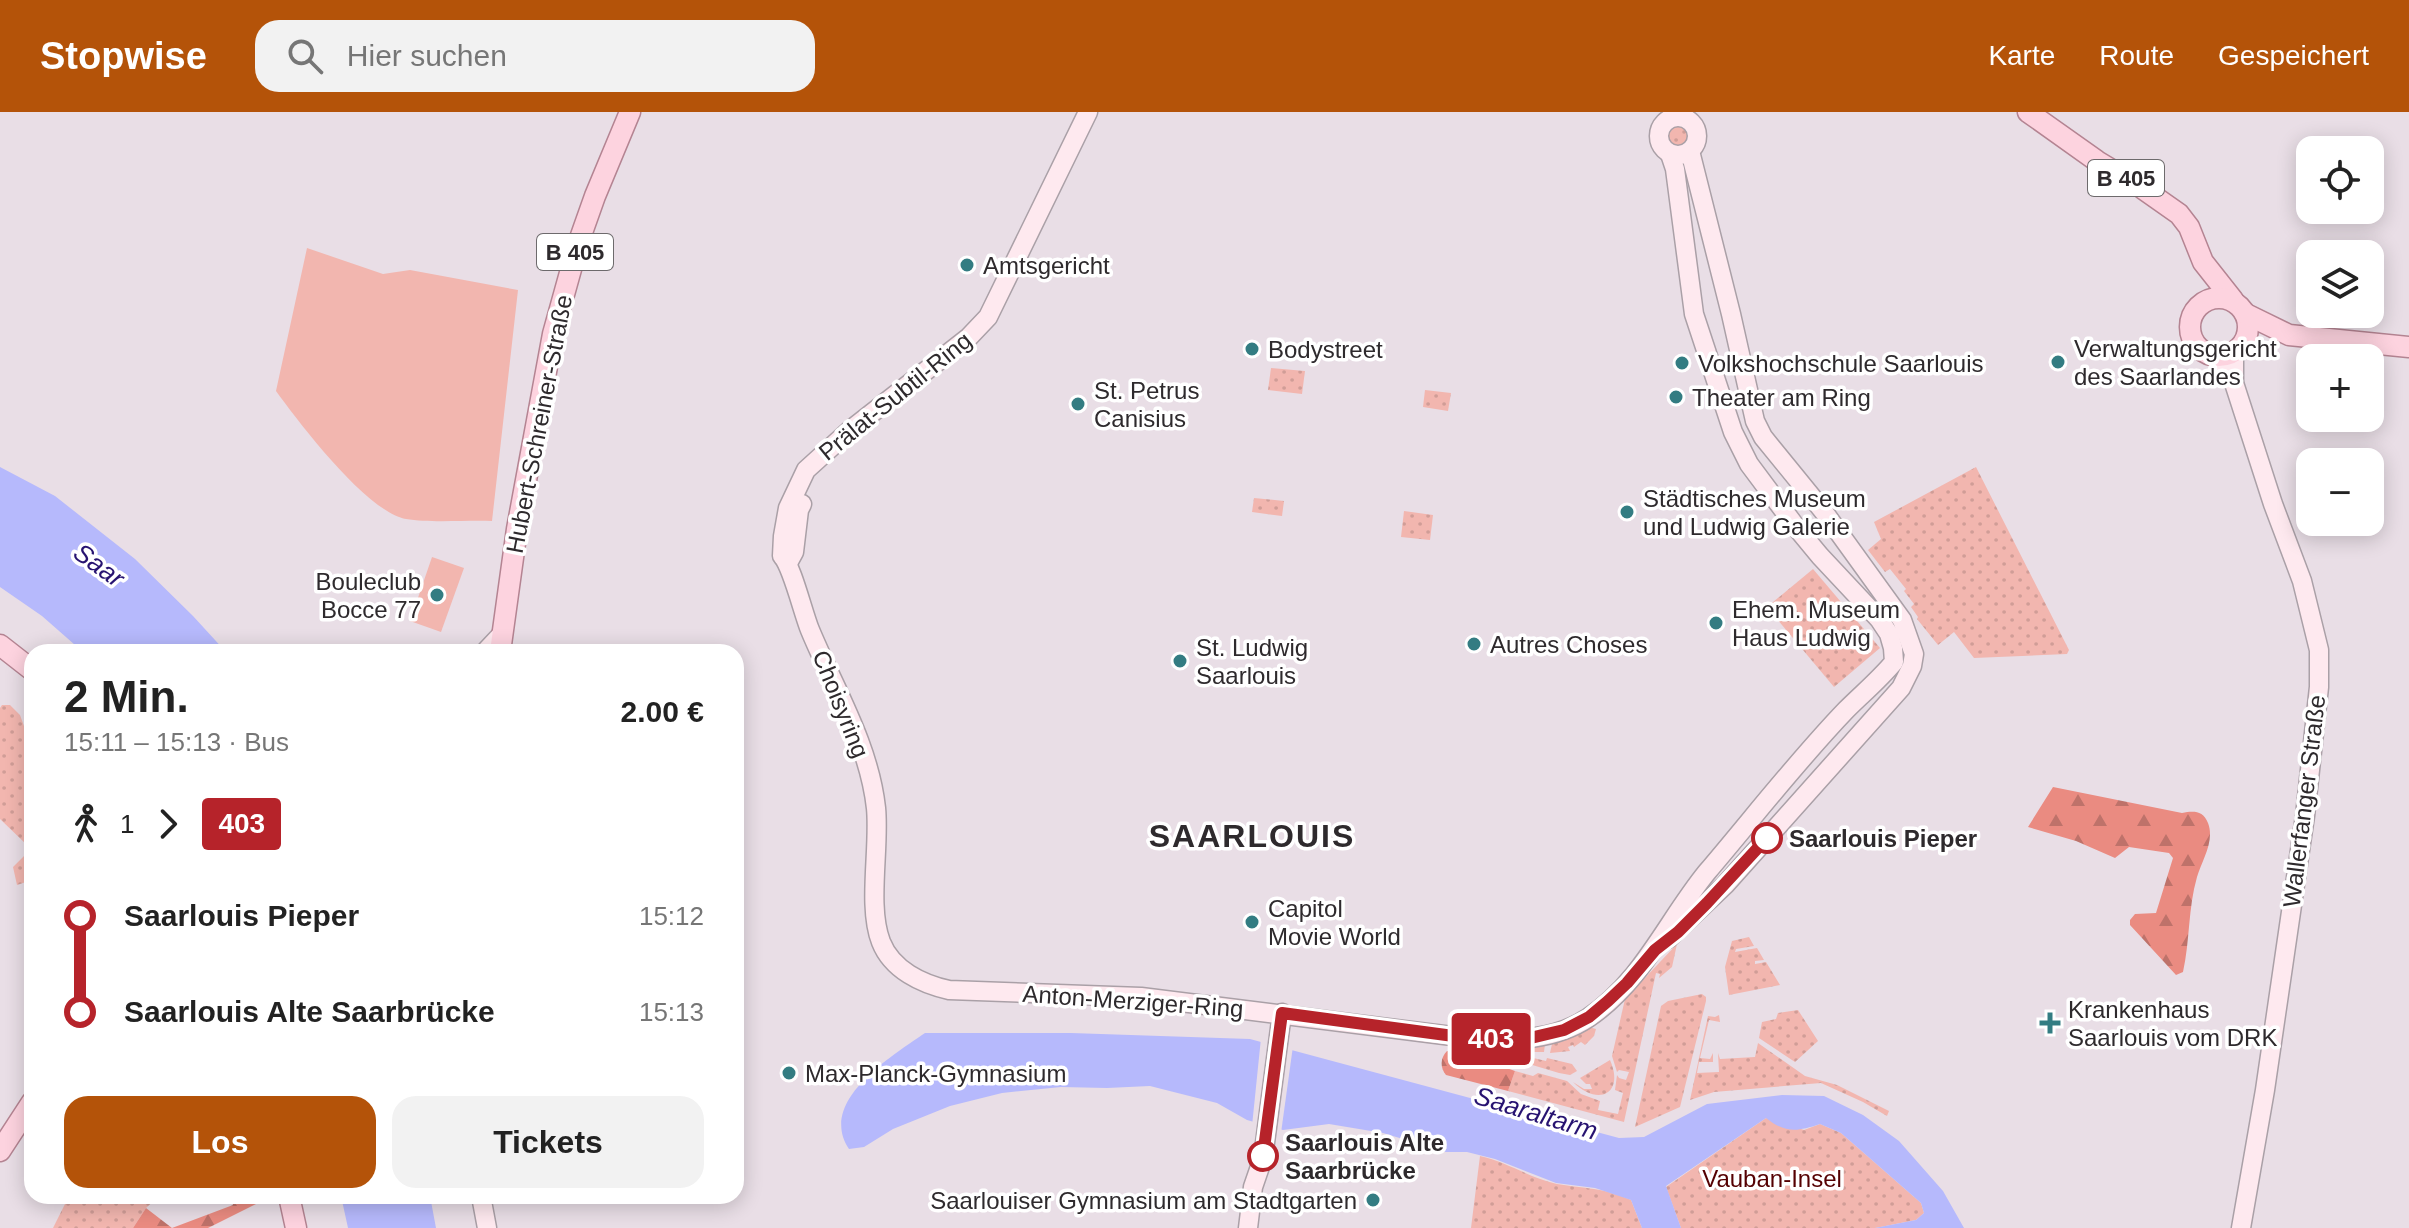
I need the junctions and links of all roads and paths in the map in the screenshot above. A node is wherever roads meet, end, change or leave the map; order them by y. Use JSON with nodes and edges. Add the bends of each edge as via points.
{"nodes":[{"id":1,"x":630,"y":112,"type":"edge"},
{"id":2,"x":1088,"y":112,"type":"edge"},
{"id":3,"x":2028,"y":112,"type":"edge"},
{"id":4,"x":1676,"y":115,"type":"edge"},
{"id":5,"x":1690,"y":151,"type":"junction"},
{"id":6,"x":1670,"y":154,"type":"junction"},
{"id":7,"x":2203,"y":262,"type":"junction"},
{"id":8,"x":2199,"y":300,"type":"junction"},
{"id":9,"x":2233,"y":300,"type":"junction"},
{"id":10,"x":2281,"y":333,"type":"junction"},
{"id":11,"x":2409,"y":347,"type":"edge"},
{"id":12,"x":2232,"y":349,"type":"junction"},
{"id":13,"x":821,"y":457,"type":"junction"},
{"id":14,"x":788,"y":508,"type":"joint"},
{"id":15,"x":788,"y":563,"type":"junction"},
{"id":16,"x":501,"y":643,"type":"edge"},
{"id":17,"x":0,"y":645,"type":"edge"},
{"id":18,"x":24,"y":664,"type":"edge"},
{"id":19,"x":1903,"y":664,"type":"junction"},
{"id":20,"x":876,"y":897,"type":"joint"},
{"id":21,"x":1655,"y":950,"type":"junction"},
{"id":22,"x":1281,"y":1020,"type":"junction"},
{"id":23,"x":24,"y":1114,"type":"edge"},
{"id":24,"x":0,"y":1151,"type":"edge"},
{"id":25,"x":1261,"y":1168,"type":"junction"},
{"id":26,"x":291,"y":1204,"type":"edge"},
{"id":27,"x":482,"y":1204,"type":"edge"},
{"id":28,"x":296,"y":1228,"type":"edge"},
{"id":29,"x":487,"y":1228,"type":"edge"},
{"id":30,"x":1248,"y":1228,"type":"edge"},
{"id":31,"x":1258,"y":1228,"type":"edge"},
{"id":32,"x":2241,"y":1228,"type":"edge"}],
"edges":[{"from":1,"to":16,"type":"main road","name":"Hubert-Schreiner-Straße","number":"B 405","via":[[582,232],[553,334]]},
{"from":2,"to":13,"type":"street","name":"Prälat-Subtil-Ring","via":[[988,317]]},
{"from":3,"to":7,"type":"main road","number":"B 405","via":[[2179,214]]},
{"from":4,"to":5,"type":"street","via":[[1690,121],[1697,133]]},
{"from":4,"to":6,"type":"street","via":[[1659,136]]},
{"from":5,"to":6,"type":"street"},
{"from":5,"to":19,"type":"street","via":[[1755,421],[1902,620],[1914,654]]},
{"from":6,"to":19,"type":"street","via":[[1694,314],[1733,432],[1749,464],[1796,527],[1879,619]]},
{"from":7,"to":8,"type":"main road","number":"B 405"},
{"from":7,"to":9,"type":"main road","number":"B 405"},
{"from":8,"to":9,"type":"main road"},
{"from":8,"to":12,"type":"main road","via":[[2190,322],[2199,348]]},
{"from":9,"to":10,"type":"main road"},
{"from":9,"to":12,"type":"main road","via":[[2249,329]]},
{"from":10,"to":11,"type":"main road"},
{"from":10,"to":12,"type":"main road"},
{"from":12,"to":32,"type":"street","name":"Wallerfanger Straße","via":[[2234,383],[2302,581],[2319,650],[2305,816]]},
{"from":13,"to":14,"type":"street","name":"Prälat-Subtil-Ring","via":[[806,470]]},
{"from":13,"to":15,"type":"street","via":[[799,510]]},
{"from":14,"to":15,"type":"street","name":"Choisyring","via":[[782,556]]},
{"from":15,"to":20,"type":"street","name":"Choisyring","via":[[870,775],[876,808]]},
{"from":17,"to":18,"type":"main road"},
{"from":19,"to":21,"type":"street","name":"Anton-Merziger-Ring","via":[[1847,709],[1779,786],[1707,872]]},
{"from":19,"to":21,"type":"street","name":"Anton-Merziger-Ring","via":[[1901,688],[1725,885]]},
{"from":20,"to":22,"type":"street","name":"Anton-Merziger-Ring","via":[[881,943],[892,960],[930,986],[1141,997]]},
{"from":21,"to":22,"type":"street","name":"Anton-Merziger-Ring","via":[[1589,1017],[1550,1035],[1476,1039]]},
{"from":22,"to":25,"type":"street"},
{"from":23,"to":24,"type":"main road"},
{"from":25,"to":30,"type":"street"},
{"from":25,"to":31,"type":"street"},
{"from":26,"to":28,"type":"main road"},
{"from":27,"to":29,"type":"street"}]}
